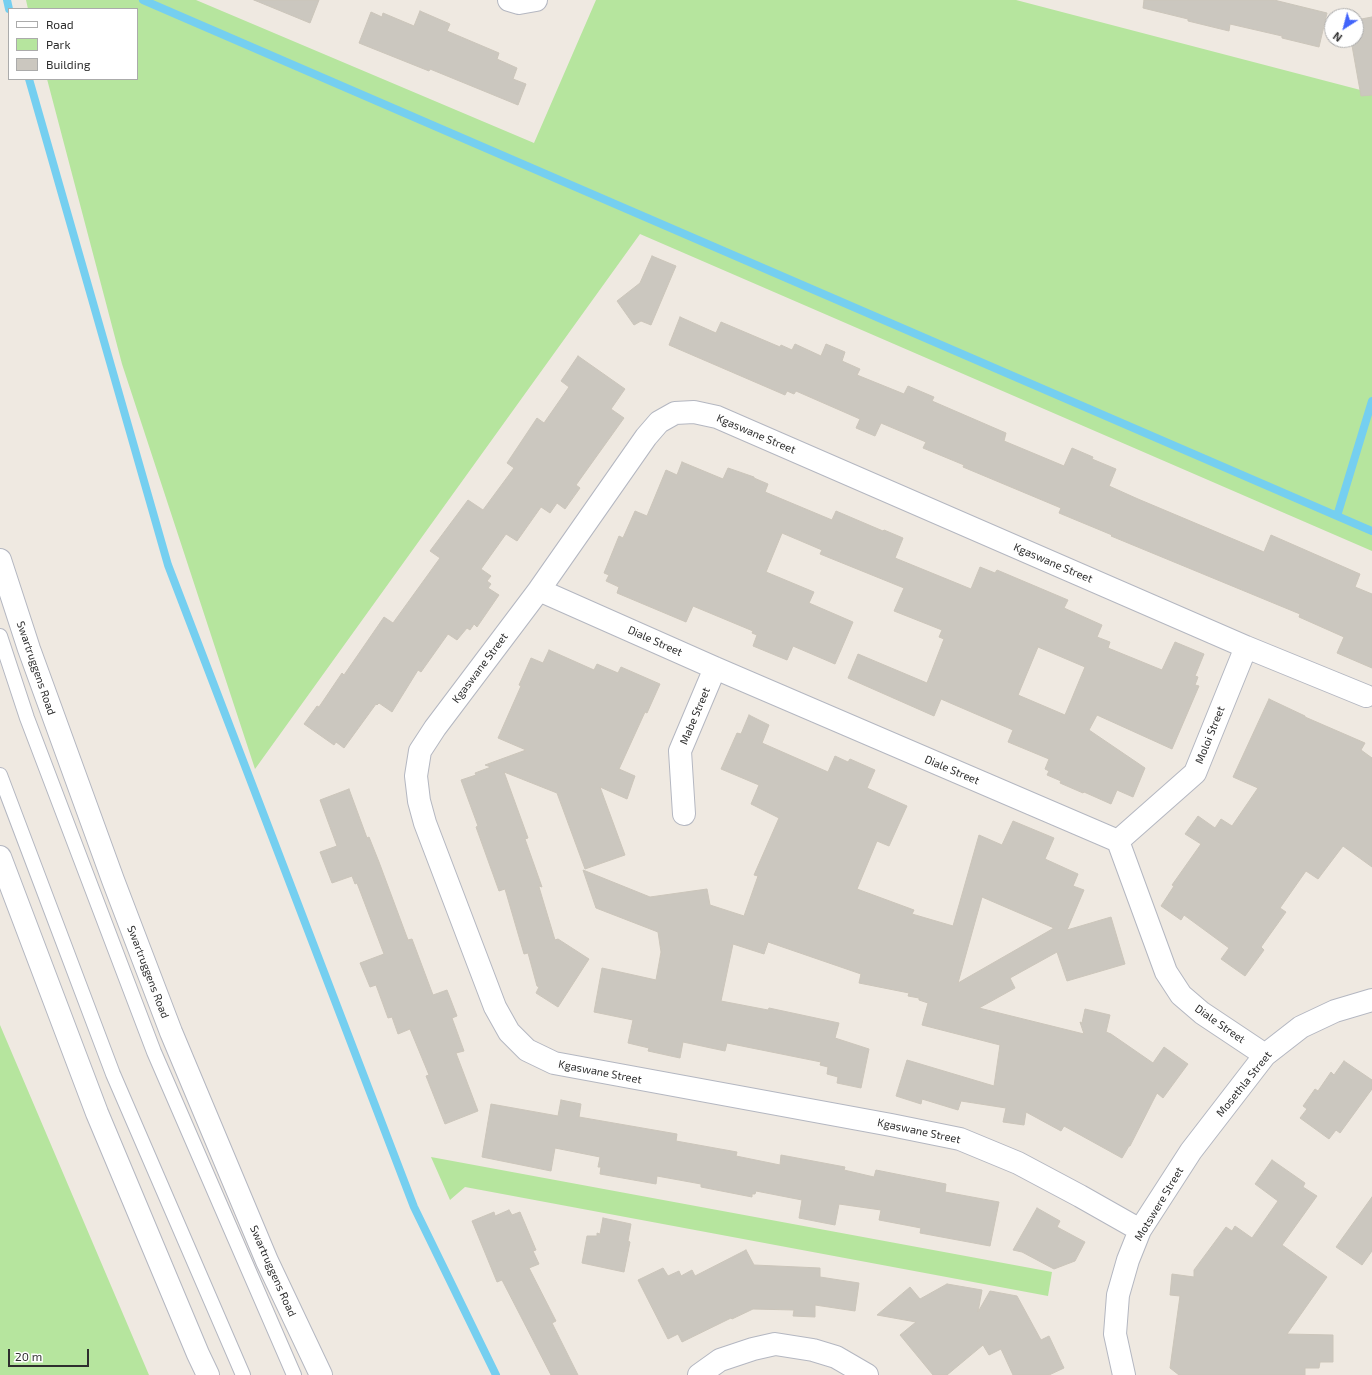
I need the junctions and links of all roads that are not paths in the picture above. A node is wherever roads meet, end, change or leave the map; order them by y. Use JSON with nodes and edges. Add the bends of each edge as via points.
{"nodes":[{"id":1,"x":510,"y":0,"type":"edge"},
{"id":2,"x":536,"y":0,"type":"edge"},
{"id":3,"x":0,"y":560,"type":"edge"},
{"id":4,"x":539,"y":590,"type":"junction"},
{"id":5,"x":0,"y":636,"type":"edge"},
{"id":6,"x":1246,"y":647,"type":"junction"},
{"id":7,"x":715,"y":668,"type":"junction"},
{"id":8,"x":1366,"y":696,"type":"dead end"},
{"id":9,"x":0,"y":774,"type":"edge"},
{"id":10,"x":684,"y":814,"type":"dead end"},
{"id":11,"x":1118,"y":841,"type":"junction"},
{"id":12,"x":0,"y":857,"type":"edge"},
{"id":13,"x":1372,"y":1000,"type":"edge"},
{"id":14,"x":1265,"y":1055,"type":"junction"},
{"id":15,"x":1190,"y":1151,"type":"joint"},
{"id":16,"x":1140,"y":1230,"type":"junction"},
{"id":17,"x":208,"y":1375,"type":"edge"},
{"id":18,"x":243,"y":1375,"type":"edge"},
{"id":19,"x":294,"y":1375,"type":"edge"},
{"id":20,"x":321,"y":1375,"type":"edge"},
{"id":21,"x":699,"y":1375,"type":"edge"},
{"id":22,"x":867,"y":1375,"type":"edge"},
{"id":23,"x":1124,"y":1375,"type":"edge"}],
"edges":[{"from":1,"to":2,"type":"street","via":[[519,3]]},
{"from":3,"to":20,"type":"street","name":"Swartruggens Road","via":[[34,664],[171,1032],[267,1261]]},
{"from":4,"to":6,"type":"street","name":"Kgaswane Street","via":[[659,422],[675,413],[694,412],[717,417]]},
{"from":4,"to":7,"type":"street","name":"Diale Street"},
{"from":4,"to":16,"type":"street","name":"Kgaswane Street","via":[[420,750],[416,776],[424,823],[495,1007],[509,1032],[527,1050],[554,1063],[960,1139],[1018,1163]]},
{"from":5,"to":19,"type":"lane","via":[[27,718],[154,1052]]},
{"from":6,"to":8,"type":"street","name":"Kgaswane Street"},
{"from":6,"to":11,"type":"street","name":"Moloi Street","via":[[1195,773]]},
{"from":7,"to":10,"type":"street","name":"Mabe Street","via":[[680,751]]},
{"from":7,"to":11,"type":"street","name":"Diale Street"},
{"from":9,"to":18,"type":"lane","via":[[113,1074]]},
{"from":11,"to":14,"type":"street","name":"Diale Street","via":[[1166,972],[1181,995],[1202,1013]]},
{"from":12,"to":17,"type":"street","via":[[97,1113]]},
{"from":13,"to":14,"type":"street","name":"Mosethla Street","via":[[1335,1010],[1301,1027]]},
{"from":14,"to":15,"type":"street","name":"Mosethla Street"},
{"from":15,"to":16,"type":"street","name":"Motswere Street"},
{"from":16,"to":23,"type":"street","name":"Motswere Street","via":[[1118,1295],[1115,1334]]},
{"from":21,"to":22,"type":"street","via":[[720,1360],[775,1344],[813,1350],[836,1357]]}]}
